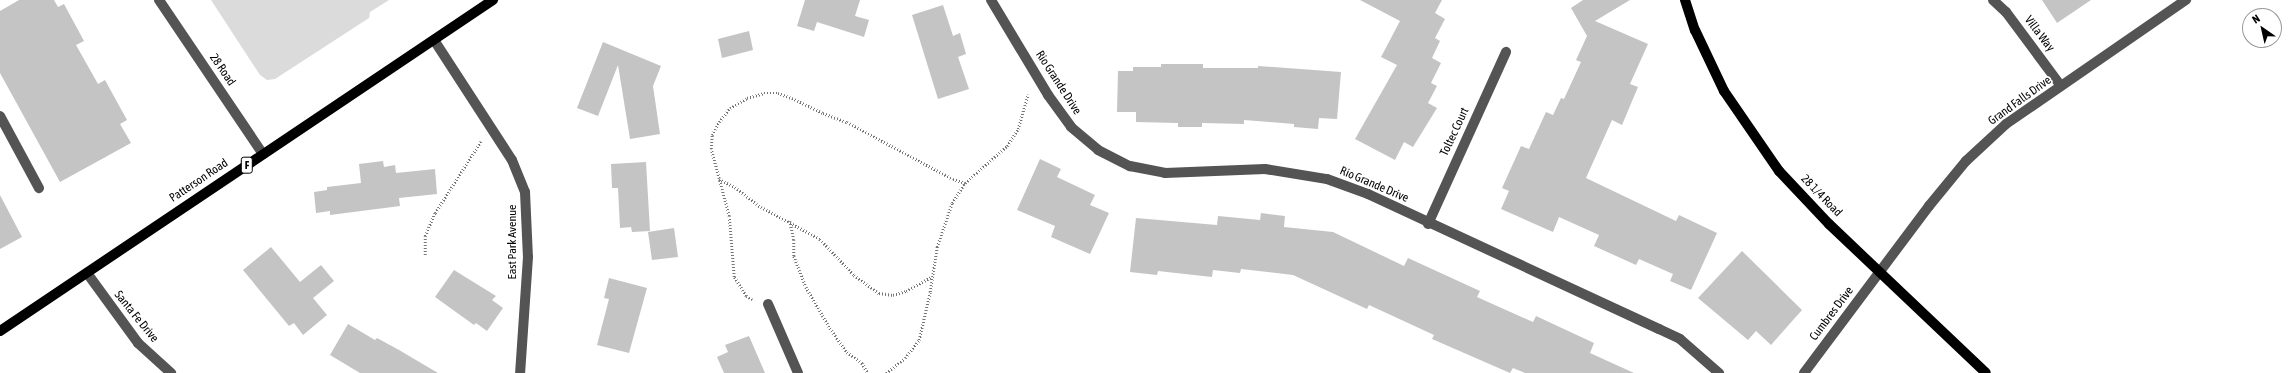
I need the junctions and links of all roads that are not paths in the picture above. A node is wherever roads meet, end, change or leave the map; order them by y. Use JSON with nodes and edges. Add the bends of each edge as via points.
{"nodes":[{"id":1,"x":159,"y":0,"type":"edge"},
{"id":2,"x":493,"y":0,"type":"edge"},
{"id":3,"x":991,"y":0,"type":"edge"},
{"id":4,"x":1685,"y":0,"type":"edge"},
{"id":5,"x":1993,"y":0,"type":"edge"},
{"id":6,"x":2186,"y":0,"type":"edge"},
{"id":7,"x":434,"y":40,"type":"junction"},
{"id":8,"x":1506,"y":52,"type":"dead end"},
{"id":9,"x":2061,"y":86,"type":"junction"},
{"id":10,"x":0,"y":116,"type":"edge"},
{"id":11,"x":4,"y":134,"type":"edge"},
{"id":12,"x":263,"y":154,"type":"junction"},
{"id":13,"x":39,"y":188,"type":"dead end"},
{"id":14,"x":1428,"y":224,"type":"junction"},
{"id":15,"x":1880,"y":270,"type":"junction"},
{"id":16,"x":87,"y":273,"type":"junction"},
{"id":17,"x":768,"y":304,"type":"road end"},
{"id":18,"x":0,"y":331,"type":"edge"},
{"id":19,"x":171,"y":373,"type":"edge"},
{"id":20,"x":520,"y":373,"type":"edge"},
{"id":21,"x":798,"y":373,"type":"edge"},
{"id":22,"x":1719,"y":373,"type":"edge"},
{"id":23,"x":1804,"y":373,"type":"edge"},
{"id":24,"x":1986,"y":373,"type":"edge"}],
"edges":[{"from":1,"to":12,"type":"street","name":"28 Road"},
{"from":2,"to":7,"type":"main road","name":"Patterson Road","number":"F"},
{"from":3,"to":14,"type":"street","name":"Rio Grande Drive","via":[[1042,85],[1071,127],[1098,150],[1130,166],[1165,173],[1265,169],[1327,179],[1368,194]]},
{"from":4,"to":15,"type":"main road","name":"28 1/4 Road","via":[[1695,30],[1724,91],[1760,147],[1805,200]]},
{"from":5,"to":9,"type":"street","name":"Villa Way","via":[[2006,12]]},
{"from":6,"to":9,"type":"street","name":"Grand Falls Drive"},
{"from":7,"to":12,"type":"main road","name":"Patterson Road","number":"F"},
{"from":7,"to":20,"type":"street","name":"East Park Avenue","via":[[512,160],[526,200],[528,258]]},
{"from":8,"to":14,"type":"street","name":"Toltec Court"},
{"from":9,"to":15,"type":"street","name":"Grand Falls Drive","via":[[2006,124],[1966,161]]},
{"from":10,"to":11,"type":"street"},
{"from":11,"to":13,"type":"street"},
{"from":12,"to":16,"type":"main road","name":"Patterson Road","number":"F"},
{"from":14,"to":22,"type":"street","name":"Rio Grande Drive","via":[[1680,340]]},
{"from":15,"to":23,"type":"street","name":"Cumbres Drive"},
{"from":15,"to":24,"type":"main road","name":"28 1/4 Road"},
{"from":16,"to":18,"type":"main road","name":"Patterson Road","number":"F"},
{"from":16,"to":19,"type":"street","name":"Santa Fe Drive","via":[[138,343]]},
{"from":17,"to":21,"type":"street"}]}
